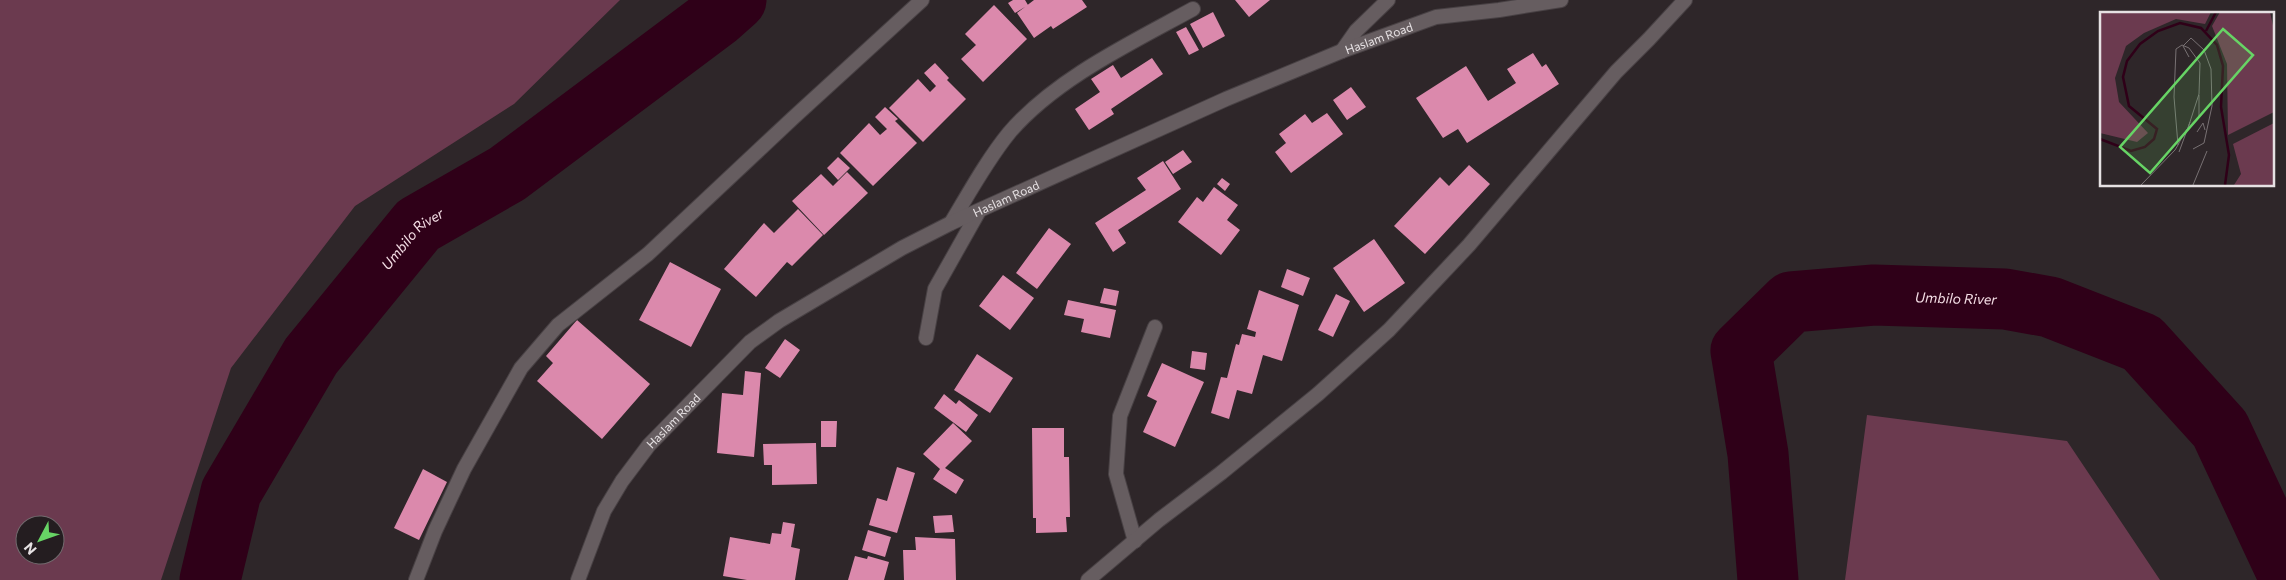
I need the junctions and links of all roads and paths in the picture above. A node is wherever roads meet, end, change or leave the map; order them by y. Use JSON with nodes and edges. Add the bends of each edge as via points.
{"nodes":[{"id":1,"x":922,"y":0,"type":"edge"},
{"id":2,"x":1388,"y":0,"type":"edge"},
{"id":3,"x":1561,"y":0,"type":"edge"},
{"id":4,"x":1685,"y":0,"type":"edge"},
{"id":5,"x":1193,"y":9,"type":"dead end"},
{"id":6,"x":1342,"y":51,"type":"junction"},
{"id":7,"x":979,"y":211,"type":"junction"},
{"id":8,"x":951,"y":223,"type":"junction"},
{"id":9,"x":1155,"y":327,"type":"dead end"},
{"id":10,"x":926,"y":338,"type":"dead end"},
{"id":11,"x":1136,"y":541,"type":"junction"},
{"id":12,"x":416,"y":580,"type":"edge"},
{"id":13,"x":578,"y":580,"type":"edge"},
{"id":14,"x":1088,"y":580,"type":"edge"}],
"edges":[{"from":1,"to":12,"type":"street","via":[[648,254],[558,325],[521,368],[464,469]]},
{"from":2,"to":6,"type":"street","via":[[1356,30]]},
{"from":3,"to":6,"type":"street","name":"Haslam Road","via":[[1436,17]]},
{"from":4,"to":11,"type":"street","via":[[1616,72],[1469,245],[1389,330],[1318,394]]},
{"from":5,"to":8,"type":"street","via":[[1122,48],[1033,109],[1010,133]]},
{"from":6,"to":7,"type":"street","name":"Haslam Road","via":[[1226,99]]},
{"from":7,"to":8,"type":"street","name":"Haslam Road"},
{"from":7,"to":10,"type":"street","via":[[935,289]]},
{"from":8,"to":13,"type":"street","name":"Haslam Road","via":[[893,253],[779,321],[750,342],[649,445],[622,481],[604,511]]},
{"from":9,"to":11,"type":"street","via":[[1120,416],[1116,474]]},
{"from":11,"to":14,"type":"street"}]}
